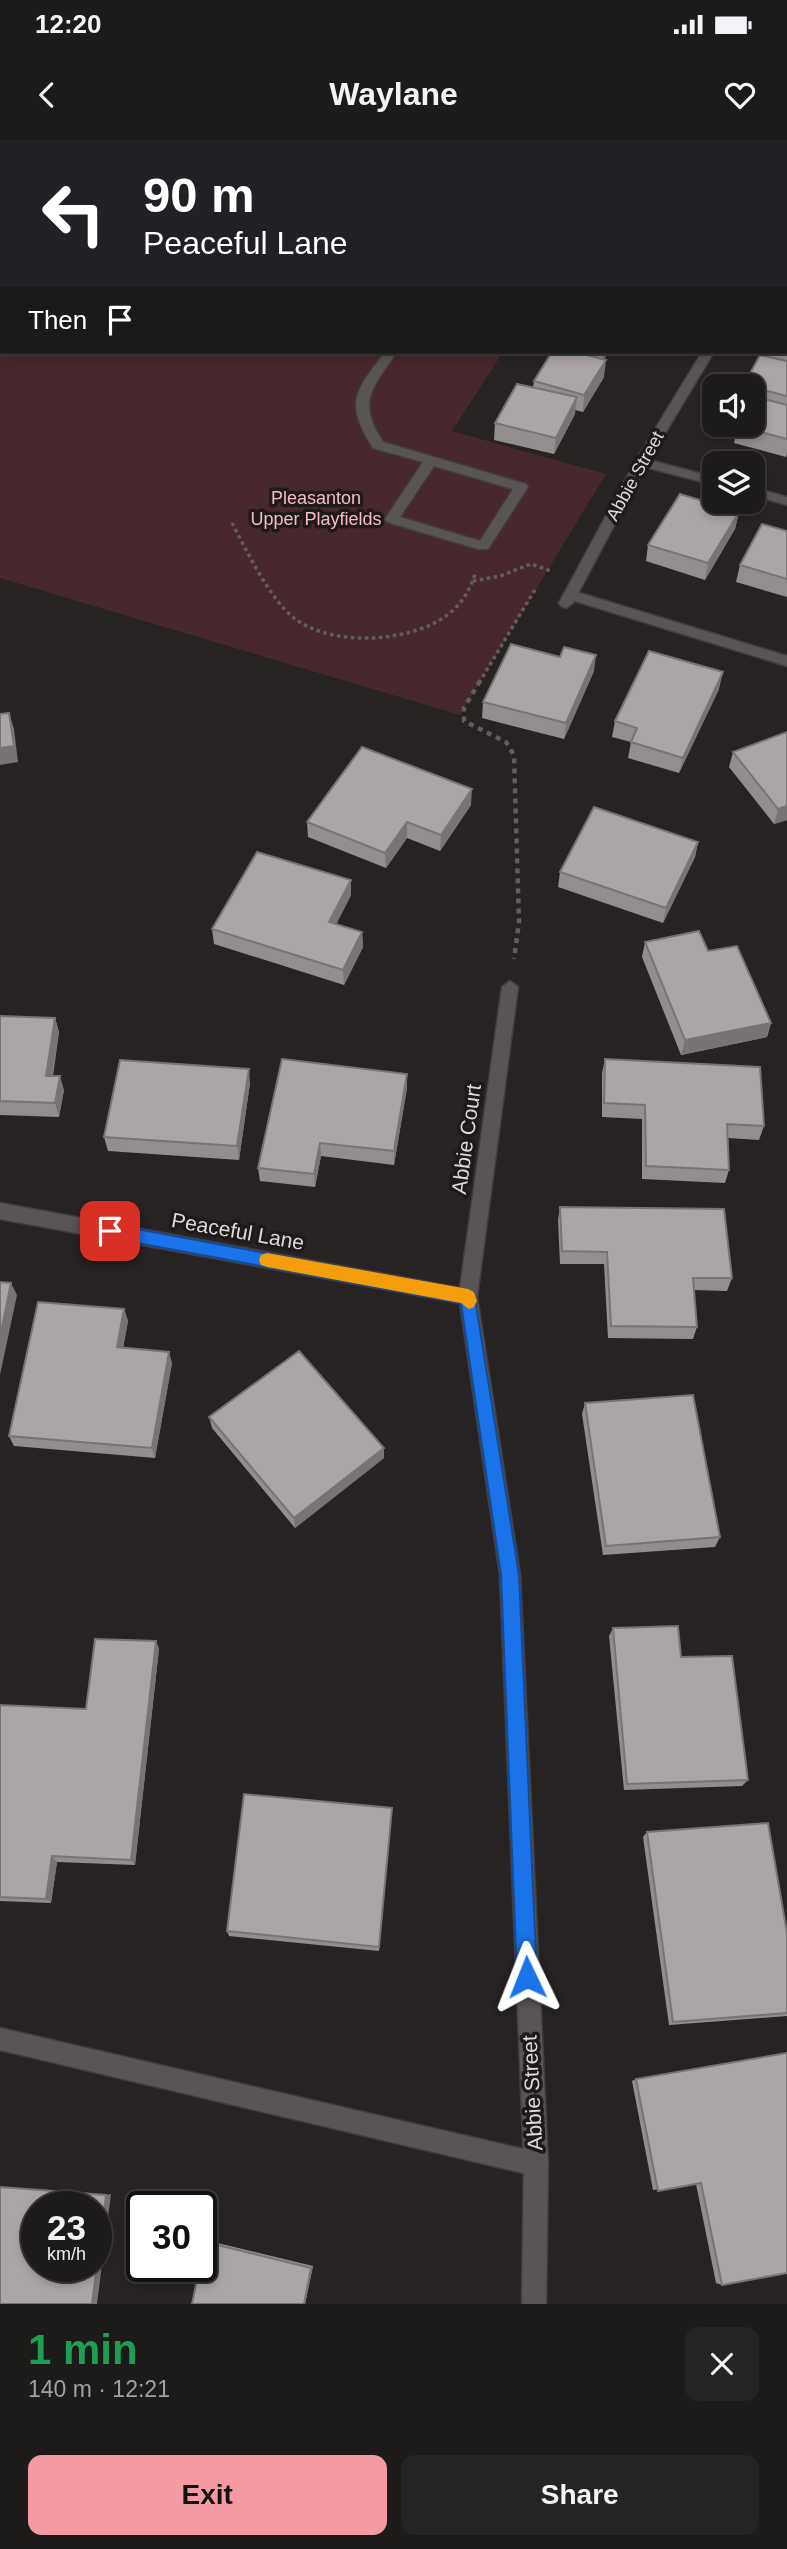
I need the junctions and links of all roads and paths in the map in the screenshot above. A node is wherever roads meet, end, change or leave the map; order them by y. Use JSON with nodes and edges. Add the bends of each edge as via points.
{"nodes":[{"id":1,"x":390,"y":354,"type":"edge"},
{"id":2,"x":707,"y":354,"type":"edge"},
{"id":3,"x":431,"y":460,"type":"junction"},
{"id":4,"x":640,"y":462,"type":"junction"},
{"id":5,"x":702,"y":478,"type":"edge"},
{"id":6,"x":765,"y":495,"type":"edge"},
{"id":7,"x":787,"y":501,"type":"edge"},
{"id":8,"x":232,"y":523,"type":"dead end"},
{"id":9,"x":483,"y":546,"type":"junction"},
{"id":10,"x":548,"y":570,"type":"junction"},
{"id":11,"x":579,"y":579,"type":"junction"},
{"id":12,"x":473,"y":581,"type":"junction"},
{"id":13,"x":787,"y":662,"type":"edge"},
{"id":14,"x":510,"y":987,"type":"joint"},
{"id":15,"x":0,"y":1211,"type":"edge"},
{"id":16,"x":468,"y":1297,"type":"junction"},
{"id":17,"x":0,"y":2039,"type":"edge"},
{"id":18,"x":536,"y":2164,"type":"junction"},
{"id":19,"x":534,"y":2304,"type":"edge"}],
"edges":[{"from":1,"to":3,"type":"street","via":[[364,390],[360,412],[366,428],[378,445]]},
{"from":2,"to":4,"type":"street","name":"Abbie Street"},
{"from":3,"to":9,"type":"street","via":[[521,487]]},
{"from":3,"to":9,"type":"street","via":[[392,519]]},
{"from":4,"to":5,"type":"street"},
{"from":4,"to":11,"type":"street","name":"Abbie Street"},
{"from":6,"to":7,"type":"street"},
{"from":8,"to":12,"type":"path","via":[[290,616],[314,630],[377,636],[423,628],[444,618],[463,600]]},
{"from":9,"to":12,"type":"path"},
{"from":10,"to":11,"type":"path"},
{"from":10,"to":12,"type":"path","via":[[531,564]]},
{"from":10,"to":14,"type":"path","via":[[464,708],[464,721],[474,730],[502,738],[514,755],[519,922]]},
{"from":11,"to":13,"type":"street","name":"Abbie Street","via":[[568,599]]},
{"from":14,"to":16,"type":"street","name":"Abbie Court"},
{"from":15,"to":16,"type":"street","name":"Peaceful Lane"},
{"from":16,"to":18,"type":"street","name":"Abbie Street","via":[[510,1575]]},
{"from":17,"to":18,"type":"street"},
{"from":18,"to":19,"type":"street","name":"Abbie Street"}]}
